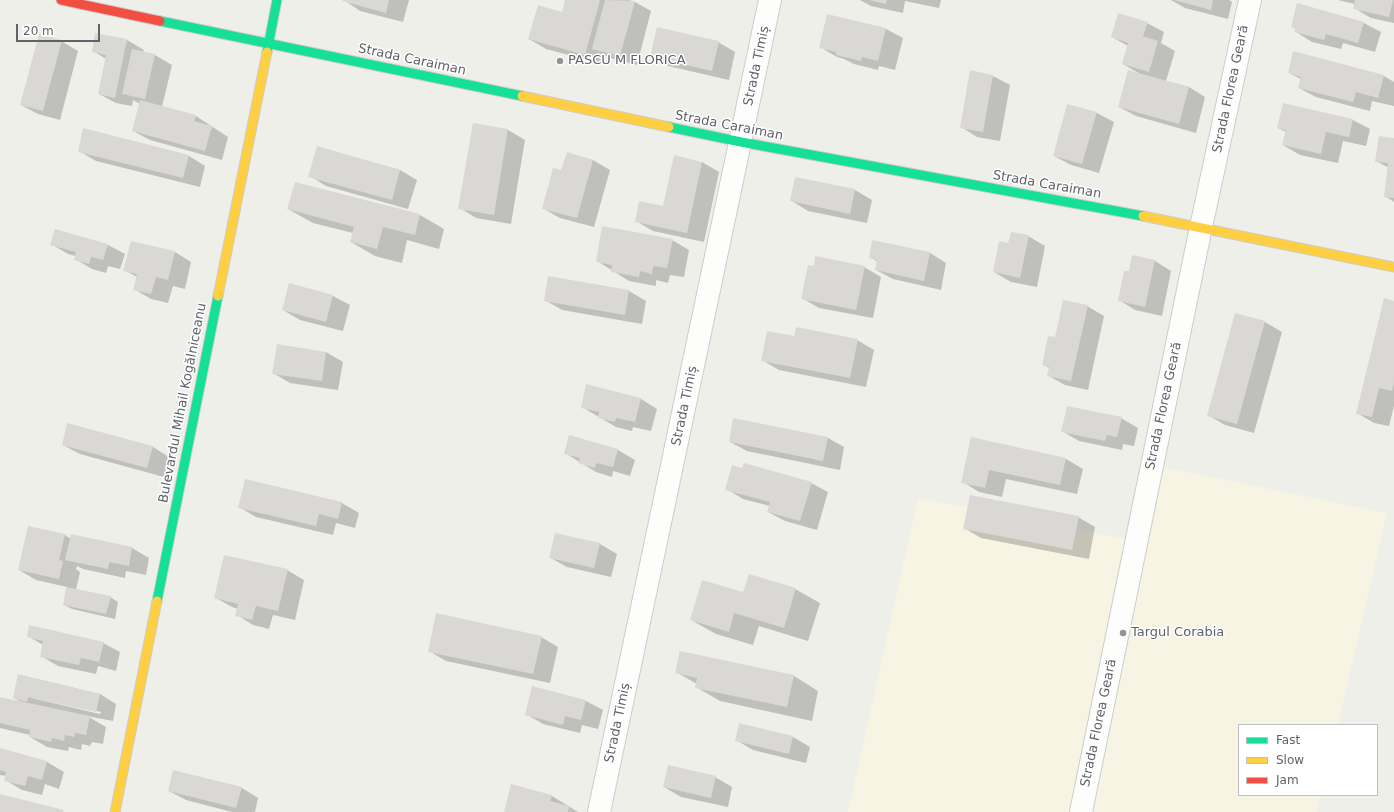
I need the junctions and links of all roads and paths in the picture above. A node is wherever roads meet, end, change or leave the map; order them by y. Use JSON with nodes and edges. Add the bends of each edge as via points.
{"nodes":[{"id":1,"x":61,"y":0,"type":"edge"},
{"id":2,"x":277,"y":0,"type":"edge"},
{"id":3,"x":770,"y":0,"type":"edge"},
{"id":4,"x":1250,"y":0,"type":"edge"},
{"id":5,"x":268,"y":43,"type":"junction"},
{"id":6,"x":741,"y":142,"type":"junction"},
{"id":7,"x":1201,"y":227,"type":"junction"},
{"id":8,"x":1394,"y":267,"type":"edge"},
{"id":9,"x":115,"y":812,"type":"edge"},
{"id":10,"x":599,"y":812,"type":"edge"},
{"id":11,"x":1081,"y":812,"type":"edge"}],
"edges":[{"from":1,"to":5,"type":"street","name":"Strada Caraiman"},
{"from":2,"to":5,"type":"street","name":"Bulevardul Mihail Kogălniceanu"},
{"from":3,"to":6,"type":"street","name":"Strada Timiș"},
{"from":4,"to":7,"type":"street","name":"Strada Florea Geară"},
{"from":5,"to":6,"type":"street","name":"Strada Caraiman"},
{"from":5,"to":9,"type":"street","name":"Bulevardul Mihail Kogălniceanu"},
{"from":6,"to":7,"type":"street","name":"Strada Caraiman"},
{"from":6,"to":10,"type":"street","name":"Strada Timiș"},
{"from":7,"to":8,"type":"street","name":"Strada Caraiman"},
{"from":7,"to":11,"type":"street","name":"Strada Florea Geară"}]}
